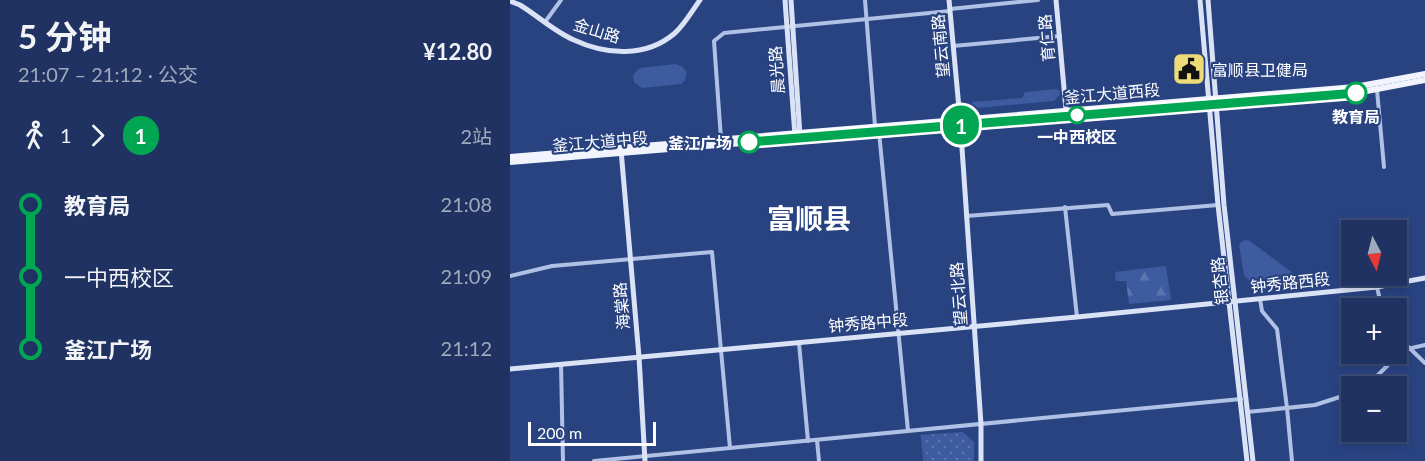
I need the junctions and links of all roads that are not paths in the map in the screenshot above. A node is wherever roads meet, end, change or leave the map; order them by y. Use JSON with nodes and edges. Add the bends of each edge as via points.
{"nodes":[{"id":1,"x":561,"y":0,"type":"edge"},
{"id":2,"x":785,"y":0,"type":"edge"},
{"id":3,"x":791,"y":0,"type":"edge"},
{"id":4,"x":865,"y":0,"type":"edge"},
{"id":5,"x":949,"y":0,"type":"edge"},
{"id":6,"x":1038,"y":0,"type":"edge"},
{"id":7,"x":1056,"y":0,"type":"edge"},
{"id":8,"x":1200,"y":0,"type":"edge"},
{"id":9,"x":1208,"y":0,"type":"edge"},
{"id":10,"x":697,"y":1,"type":"edge"},
{"id":11,"x":510,"y":2,"type":"edge"},
{"id":12,"x":950,"y":10,"type":"junction"},
{"id":13,"x":867,"y":19,"type":"junction"},
{"id":14,"x":545,"y":22,"type":"junction"},
{"id":15,"x":790,"y":27,"type":"junction"},
{"id":16,"x":1060,"y":36,"type":"junction"},
{"id":17,"x":953,"y":46,"type":"junction"},
{"id":18,"x":1425,"y":74,"type":"edge"},
{"id":19,"x":1425,"y":80,"type":"edge"},
{"id":20,"x":1377,"y":90,"type":"junction"},
{"id":21,"x":1213,"y":101,"type":"junction"},
{"id":22,"x":1066,"y":110,"type":"junction"},
{"id":23,"x":960,"y":122,"type":"junction"},
{"id":24,"x":877,"y":129,"type":"junction"},
{"id":25,"x":797,"y":136,"type":"junction"},
{"id":26,"x":721,"y":140,"type":"junction"},
{"id":27,"x":621,"y":151,"type":"junction"},
{"id":28,"x":510,"y":157,"type":"edge"},
{"id":29,"x":510,"y":162,"type":"edge"},
{"id":30,"x":1384,"y":167,"type":"dead end"},
{"id":31,"x":1218,"y":205,"type":"junction"},
{"id":32,"x":1065,"y":207,"type":"junction"},
{"id":33,"x":966,"y":216,"type":"junction"},
{"id":34,"x":630,"y":259,"type":"junction"},
{"id":35,"x":510,"y":276,"type":"edge"},
{"id":36,"x":1425,"y":279,"type":"edge"},
{"id":37,"x":1377,"y":287,"type":"junction"},
{"id":38,"x":1260,"y":298,"type":"junction"},
{"id":39,"x":1380,"y":298,"type":"edge"},
{"id":40,"x":1232,"y":301,"type":"junction"},
{"id":41,"x":1077,"y":317,"type":"junction"},
{"id":42,"x":974,"y":325,"type":"junction"},
{"id":43,"x":898,"y":333,"type":"junction"},
{"id":44,"x":799,"y":342,"type":"junction"},
{"id":45,"x":1425,"y":345,"type":"edge"},
{"id":46,"x":1409,"y":348,"type":"junction"},
{"id":47,"x":722,"y":349,"type":"junction"},
{"id":48,"x":639,"y":357,"type":"junction"},
{"id":49,"x":1425,"y":363,"type":"edge"},
{"id":50,"x":561,"y":364,"type":"junction"},
{"id":51,"x":510,"y":369,"type":"edge"},
{"id":52,"x":1377,"y":376,"type":"edge"},
{"id":53,"x":1341,"y":397,"type":"edge"},
{"id":54,"x":1242,"y":399,"type":"junction"},
{"id":55,"x":1287,"y":408,"type":"junction"},
{"id":56,"x":1247,"y":412,"type":"junction"},
{"id":57,"x":981,"y":424,"type":"junction"},
{"id":58,"x":908,"y":431,"type":"junction"},
{"id":59,"x":817,"y":440,"type":"junction"},
{"id":60,"x":808,"y":441,"type":"junction"},
{"id":61,"x":730,"y":448,"type":"junction"},
{"id":62,"x":645,"y":459,"type":"edge"},
{"id":63,"x":563,"y":461,"type":"edge"},
{"id":64,"x":594,"y":461,"type":"edge"},
{"id":65,"x":819,"y":461,"type":"edge"},
{"id":66,"x":981,"y":461,"type":"edge"},
{"id":67,"x":1247,"y":461,"type":"edge"},
{"id":68,"x":1253,"y":461,"type":"edge"},
{"id":69,"x":1292,"y":461,"type":"edge"}],
"edges":[{"from":1,"to":14,"type":"street"},
{"from":2,"to":15,"type":"street","name":"晨光路"},
{"from":3,"to":15,"type":"street","name":"晨光路"},
{"from":4,"to":13,"type":"street"},
{"from":5,"to":12,"type":"street","name":"望云南路"},
{"from":6,"to":12,"type":"street"},
{"from":7,"to":16,"type":"street","name":"育仁路"},
{"from":8,"to":21,"type":"street"},
{"from":9,"to":21,"type":"street"},
{"from":10,"to":14,"type":"street","name":"金山路","via":[[676,32],[635,52],[583,44]]},
{"from":11,"to":14,"type":"street","name":"金山路","via":[[520,4]]},
{"from":12,"to":13,"type":"street"},
{"from":12,"to":17,"type":"street","name":"望云南路"},
{"from":13,"to":15,"type":"street"},
{"from":13,"to":24,"type":"street"},
{"from":15,"to":25,"type":"street","name":"晨光路"},
{"from":15,"to":26,"type":"street","via":[[724,33],[714,41]]},
{"from":16,"to":17,"type":"street"},
{"from":16,"to":22,"type":"street","name":"育仁路"},
{"from":17,"to":23,"type":"street","name":"望云南路"},
{"from":18,"to":21,"type":"main road","name":"釜江大道西段","via":[[1355,87]]},
{"from":19,"to":20,"type":"main road","name":"釜江大道西段"},
{"from":20,"to":21,"type":"main road","name":"釜江大道西段"},
{"from":20,"to":30,"type":"street"},
{"from":21,"to":22,"type":"main road","name":"釜江大道西段"},
{"from":21,"to":23,"type":"main road","name":"釜江大道西段"},
{"from":21,"to":31,"type":"street","name":"银杏路"},
{"from":21,"to":40,"type":"street","name":"银杏路"},
{"from":22,"to":23,"type":"main road","name":"釜江大道西段"},
{"from":23,"to":24,"type":"main road","name":"釜江大道西段"},
{"from":23,"to":33,"type":"street","name":"望云北路"},
{"from":24,"to":25,"type":"main road","name":"釜江大道西段"},
{"from":24,"to":43,"type":"street"},
{"from":25,"to":26,"type":"main road","name":"釜江大道中段"},
{"from":25,"to":27,"type":"main road","name":"釜江大道中段"},
{"from":26,"to":27,"type":"main road","name":"釜江大道中段"},
{"from":27,"to":28,"type":"main road","name":"釜江大道中段"},
{"from":27,"to":29,"type":"main road","name":"釜江大道中段"},
{"from":27,"to":34,"type":"street","name":"海棠路"},
{"from":31,"to":32,"type":"street","via":[[1113,214],[1108,205]]},
{"from":31,"to":40,"type":"street","name":"银杏路"},
{"from":32,"to":33,"type":"street"},
{"from":32,"to":41,"type":"street"},
{"from":33,"to":42,"type":"street","name":"望云北路"},
{"from":34,"to":35,"type":"street","via":[[552,266]]},
{"from":34,"to":47,"type":"street","via":[[712,252]]},
{"from":34,"to":48,"type":"street","name":"海棠路"},
{"from":36,"to":37,"type":"street","name":"钟秀路西段"},
{"from":37,"to":38,"type":"street","name":"钟秀路西段"},
{"from":37,"to":39,"type":"street"},
{"from":38,"to":40,"type":"street","name":"钟秀路西段"},
{"from":38,"to":55,"type":"street","via":[[1262,311],[1277,329]]},
{"from":40,"to":41,"type":"street","name":"钟秀路中段"},
{"from":40,"to":54,"type":"street","name":"银杏路"},
{"from":41,"to":42,"type":"street","name":"钟秀路中段"},
{"from":42,"to":43,"type":"street","name":"钟秀路中段"},
{"from":42,"to":57,"type":"street","name":"望云北路"},
{"from":43,"to":44,"type":"street","name":"钟秀路中段"},
{"from":43,"to":58,"type":"street"},
{"from":44,"to":47,"type":"street","name":"钟秀路中段"},
{"from":44,"to":60,"type":"street"},
{"from":45,"to":46,"type":"street"},
{"from":46,"to":49,"type":"street"},
{"from":46,"to":52,"type":"street"},
{"from":47,"to":48,"type":"street","name":"钟秀路中段"},
{"from":47,"to":61,"type":"street"},
{"from":48,"to":50,"type":"street","name":"钟秀路中段"},
{"from":48,"to":62,"type":"street","name":"海棠路"},
{"from":50,"to":51,"type":"street","name":"钟秀路中段"},
{"from":50,"to":63,"type":"street"},
{"from":53,"to":55,"type":"street"},
{"from":54,"to":56,"type":"street","name":"银杏路"},
{"from":54,"to":57,"type":"street"},
{"from":54,"to":67,"type":"street","name":"银杏路"},
{"from":55,"to":56,"type":"street"},
{"from":55,"to":69,"type":"street"},
{"from":56,"to":68,"type":"street","name":"银杏路"},
{"from":57,"to":58,"type":"street"},
{"from":57,"to":66,"type":"street","name":"望云北路"},
{"from":58,"to":59,"type":"street"},
{"from":59,"to":60,"type":"street"},
{"from":59,"to":65,"type":"street"},
{"from":60,"to":61,"type":"street"},
{"from":61,"to":62,"type":"street"},
{"from":62,"to":64,"type":"street"}]}
